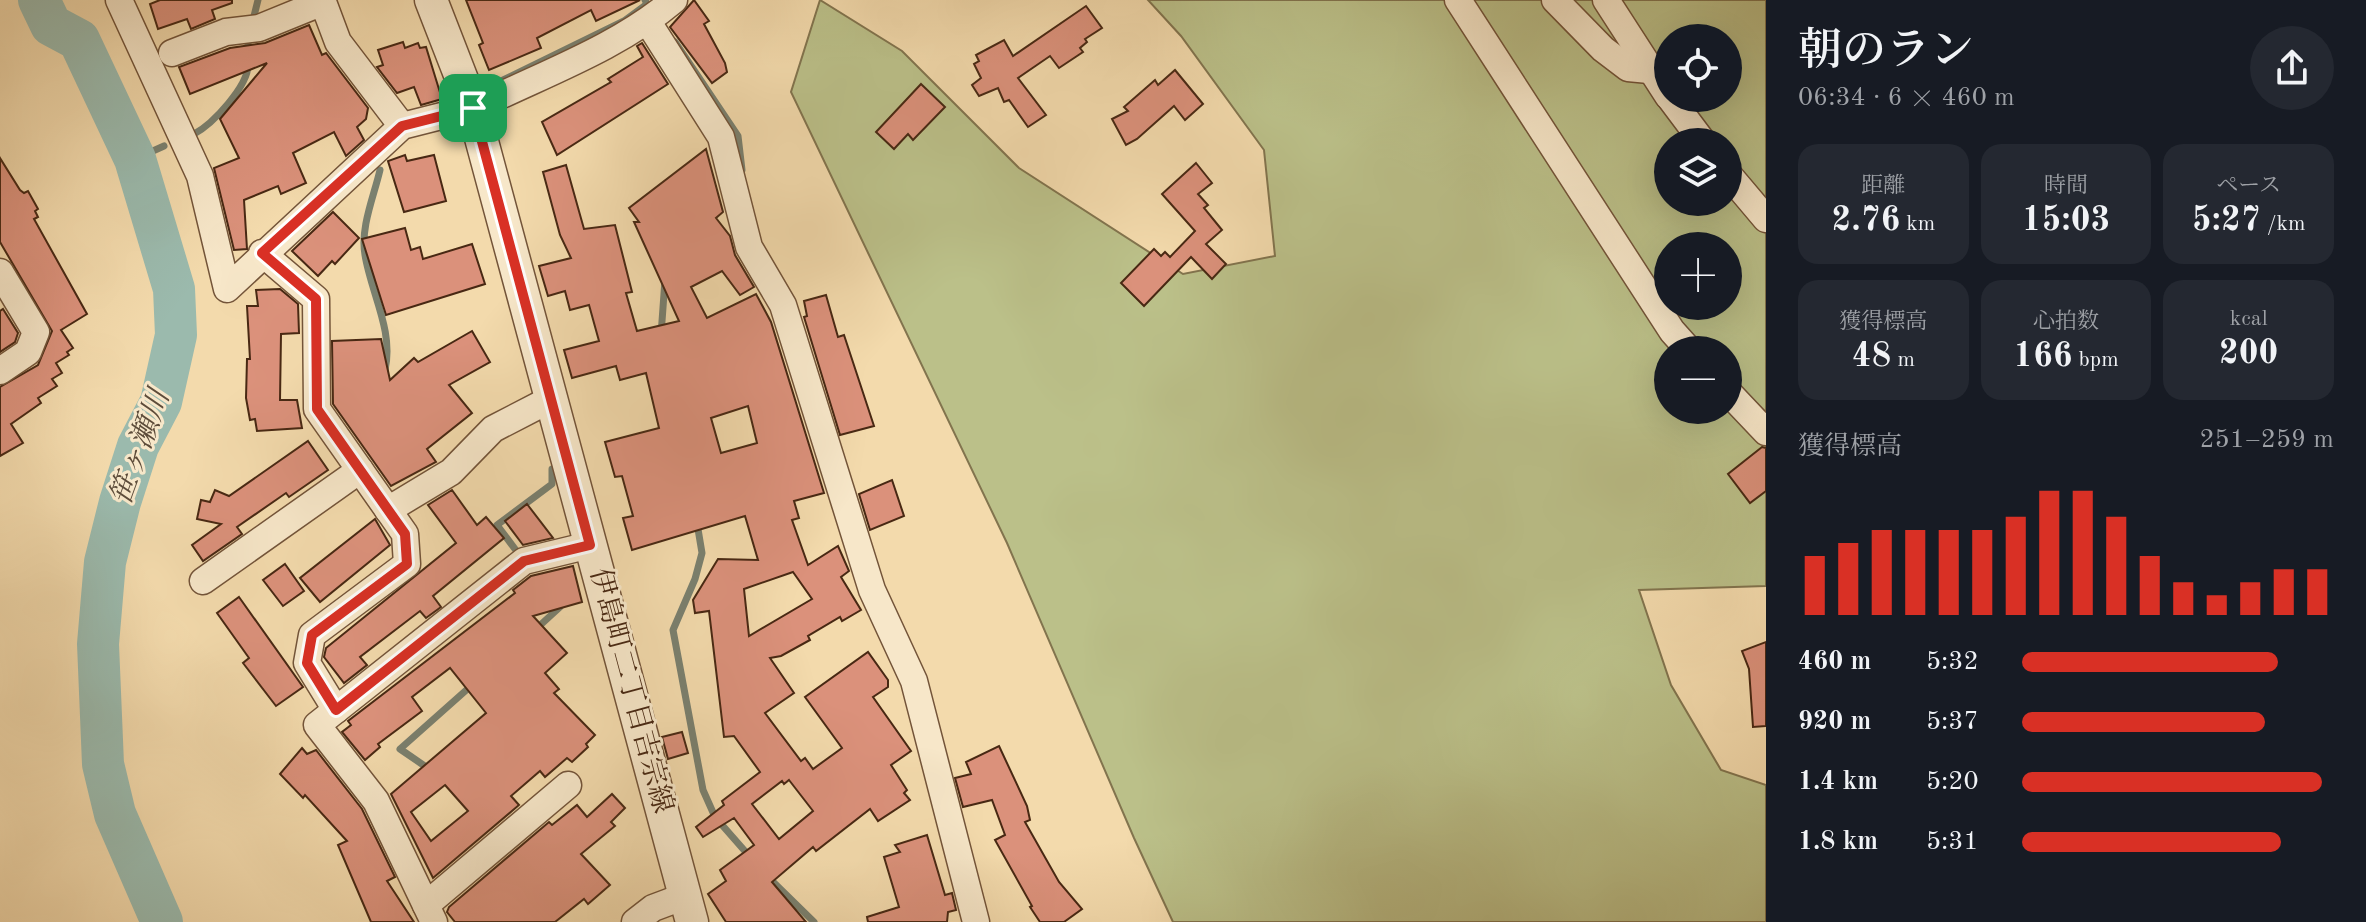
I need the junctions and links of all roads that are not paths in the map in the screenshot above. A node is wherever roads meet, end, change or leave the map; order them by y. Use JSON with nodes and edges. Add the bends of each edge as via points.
{"nodes":[{"id":1,"x":119,"y":0,"type":"edge"},
{"id":2,"x":431,"y":0,"type":"edge"},
{"id":3,"x":674,"y":0,"type":"edge"},
{"id":4,"x":1458,"y":0,"type":"edge"},
{"id":5,"x":1555,"y":0,"type":"edge"},
{"id":6,"x":1606,"y":0,"type":"edge"},
{"id":7,"x":648,"y":22,"type":"junction"},
{"id":8,"x":172,"y":53,"type":"dead end"},
{"id":9,"x":1649,"y":70,"type":"junction"},
{"id":10,"x":1654,"y":77,"type":"edge"},
{"id":11,"x":473,"y":108,"type":"junction"},
{"id":12,"x":1680,"y":112,"type":"edge"},
{"id":13,"x":402,"y":126,"type":"junction"},
{"id":14,"x":1692,"y":128,"type":"edge"},
{"id":15,"x":1742,"y":191,"type":"edge"},
{"id":16,"x":1766,"y":219,"type":"edge"},
{"id":17,"x":262,"y":253,"type":"junction"},
{"id":18,"x":0,"y":272,"type":"edge"},
{"id":19,"x":1676,"y":336,"type":"edge"},
{"id":20,"x":0,"y":371,"type":"edge"},
{"id":21,"x":551,"y":399,"type":"junction"},
{"id":22,"x":1742,"y":407,"type":"edge"},
{"id":23,"x":1766,"y":432,"type":"edge"},
{"id":24,"x":360,"y":470,"type":"junction"},
{"id":25,"x":388,"y":510,"type":"junction"},
{"id":26,"x":590,"y":545,"type":"junction"},
{"id":27,"x":203,"y":581,"type":"dead end"},
{"id":28,"x":336,"y":710,"type":"junction"},
{"id":29,"x":568,"y":785,"type":"dead end"},
{"id":30,"x":688,"y":909,"type":"edge"},
{"id":31,"x":430,"y":914,"type":"edge"},
{"id":32,"x":635,"y":922,"type":"edge"},
{"id":33,"x":976,"y":922,"type":"edge"}],
"edges":[{"from":1,"to":17,"type":"street","via":[[200,176],[227,289]]},
{"from":2,"to":11,"type":"street","name":"伊島町二丁目吉宗線"},
{"from":3,"to":7,"type":"street"},
{"from":4,"to":19,"type":"street"},
{"from":5,"to":9,"type":"street","via":[[1628,68]]},
{"from":6,"to":9,"type":"street"},
{"from":7,"to":11,"type":"street"},
{"from":7,"to":33,"type":"street","via":[[721,137],[749,247],[783,305],[872,590],[926,717]]},
{"from":8,"to":13,"type":"street","via":[[323,2],[338,42]]},
{"from":9,"to":10,"type":"street"},
{"from":11,"to":13,"type":"street"},
{"from":11,"to":21,"type":"street","name":"伊島町二丁目吉宗線"},
{"from":12,"to":14,"type":"street"},
{"from":13,"to":17,"type":"street"},
{"from":15,"to":16,"type":"street"},
{"from":17,"to":24,"type":"street","via":[[316,299],[317,409]]},
{"from":18,"to":20,"type":"street","via":[[36,332],[28,352]]},
{"from":21,"to":25,"type":"street","via":[[493,429],[451,472]]},
{"from":21,"to":26,"type":"street","name":"伊島町二丁目吉宗線"},
{"from":22,"to":23,"type":"street"},
{"from":24,"to":25,"type":"street"},
{"from":24,"to":27,"type":"street"},
{"from":25,"to":28,"type":"street","via":[[405,534],[407,564],[312,635],[307,663]]},
{"from":26,"to":28,"type":"street","via":[[524,561]]},
{"from":26,"to":30,"type":"street","name":"伊島町二丁目吉宗線"},
{"from":28,"to":31,"type":"street","via":[[317,725],[376,801]]},
{"from":29,"to":31,"type":"street"},
{"from":30,"to":32,"type":"street","via":[[653,908]]}]}
